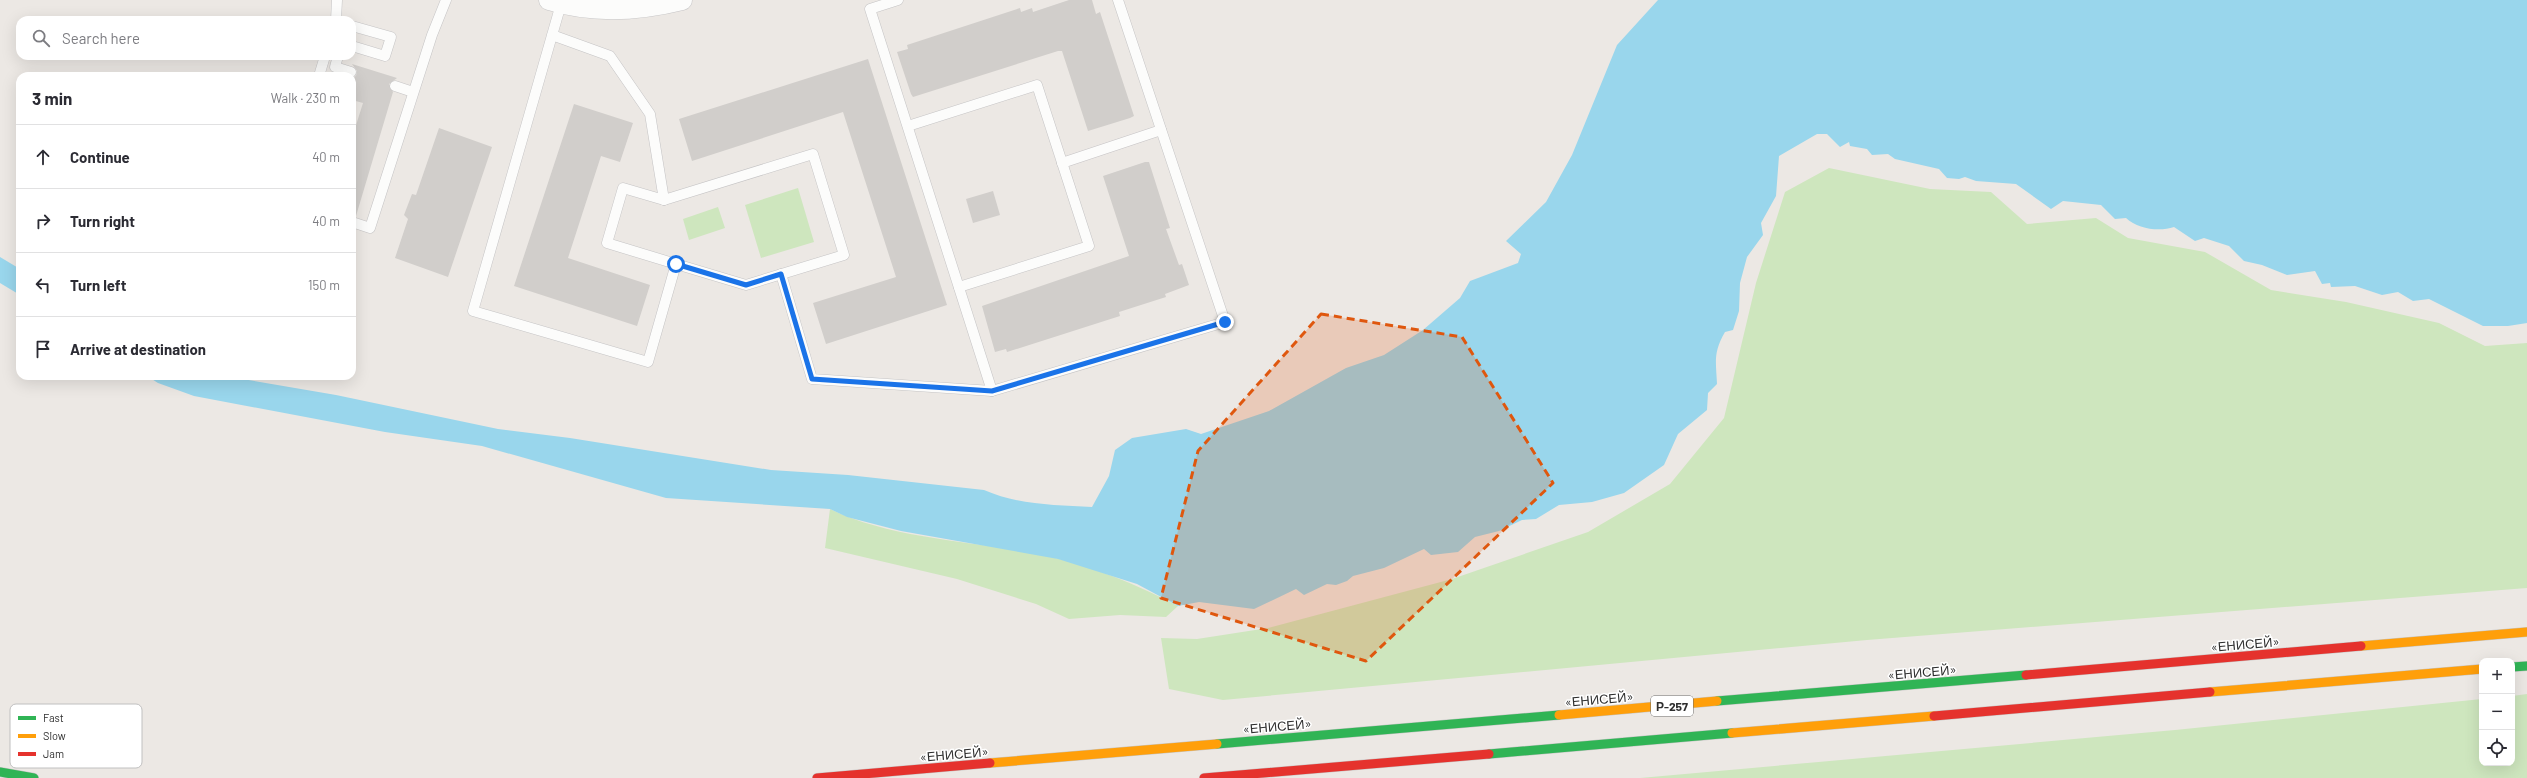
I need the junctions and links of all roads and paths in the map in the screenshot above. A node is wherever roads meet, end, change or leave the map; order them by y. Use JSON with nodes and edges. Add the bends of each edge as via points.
{"nodes":[{"id":1,"x":337,"y":0,"type":"edge"},
{"id":2,"x":446,"y":0,"type":"edge"},
{"id":3,"x":682,"y":0,"type":"edge"},
{"id":4,"x":898,"y":0,"type":"edge"},
{"id":5,"x":1118,"y":0,"type":"edge"},
{"id":6,"x":555,"y":2,"type":"edge"},
{"id":7,"x":336,"y":16,"type":"edge"},
{"id":8,"x":356,"y":27,"type":"edge"},
{"id":9,"x":552,"y":35,"type":"junction"},
{"id":10,"x":356,"y":47,"type":"edge"},
{"id":11,"x":324,"y":60,"type":"edge"},
{"id":12,"x":337,"y":60,"type":"edge"},
{"id":13,"x":320,"y":72,"type":"edge"},
{"id":14,"x":351,"y":72,"type":"dead end"},
{"id":15,"x":395,"y":86,"type":"dead end"},
{"id":16,"x":413,"y":92,"type":"junction"},
{"id":17,"x":908,"y":126,"type":"junction"},
{"id":18,"x":1161,"y":130,"type":"junction"},
{"id":19,"x":1062,"y":163,"type":"junction"},
{"id":20,"x":664,"y":200,"type":"junction"},
{"id":21,"x":356,"y":223,"type":"edge"},
{"id":22,"x":676,"y":264,"type":"junction"},
{"id":23,"x":781,"y":274,"type":"junction"},
{"id":24,"x":959,"y":287,"type":"junction"},
{"id":25,"x":992,"y":391,"type":"junction"},
{"id":26,"x":2527,"y":632,"type":"edge"},
{"id":27,"x":2527,"y":666,"type":"edge"},
{"id":28,"x":2515,"y":667,"type":"edge"},
{"id":29,"x":2479,"y":669,"type":"edge"},
{"id":30,"x":0,"y":772,"type":"edge"},
{"id":31,"x":34,"y":778,"type":"edge"},
{"id":32,"x":817,"y":778,"type":"edge"},
{"id":33,"x":1204,"y":778,"type":"edge"}],
"edges":[{"from":1,"to":7,"type":"lane"},
{"from":2,"to":16,"type":"lane"},
{"from":3,"to":6,"type":"street","via":[[641,9],[620,10],[584,9]]},
{"from":4,"to":17,"type":"lane","via":[[870,9]]},
{"from":5,"to":18,"type":"lane"},
{"from":6,"to":9,"type":"lane"},
{"from":8,"to":10,"type":"lane","via":[[391,37],[385,56]]},
{"from":9,"to":20,"type":"lane","via":[[610,56],[646,108],[650,114]]},
{"from":9,"to":22,"type":"lane","via":[[473,311],[648,362]]},
{"from":11,"to":13,"type":"lane"},
{"from":12,"to":14,"type":"lane","via":[[334,67]]},
{"from":15,"to":16,"type":"lane"},
{"from":16,"to":21,"type":"lane","via":[[370,228]]},
{"from":17,"to":19,"type":"lane","via":[[1037,85]]},
{"from":17,"to":24,"type":"lane"},
{"from":18,"to":19,"type":"lane"},
{"from":18,"to":25,"type":"lane","via":[[1225,322]]},
{"from":19,"to":24,"type":"lane","via":[[1089,246]]},
{"from":20,"to":22,"type":"lane","via":[[622,188],[607,243]]},
{"from":20,"to":23,"type":"lane","via":[[812,154],[844,255]]},
{"from":22,"to":23,"type":"lane","via":[[746,285]]},
{"from":23,"to":25,"type":"lane","via":[[812,379]]},
{"from":24,"to":25,"type":"lane"},
{"from":26,"to":32,"type":"highway","name":"«ЕНИСЕЙ»","number":"Р-257"},
{"from":27,"to":28,"type":"highway"},
{"from":29,"to":33,"type":"highway","number":"Р-257"},
{"from":30,"to":31,"type":"highway"}]}
